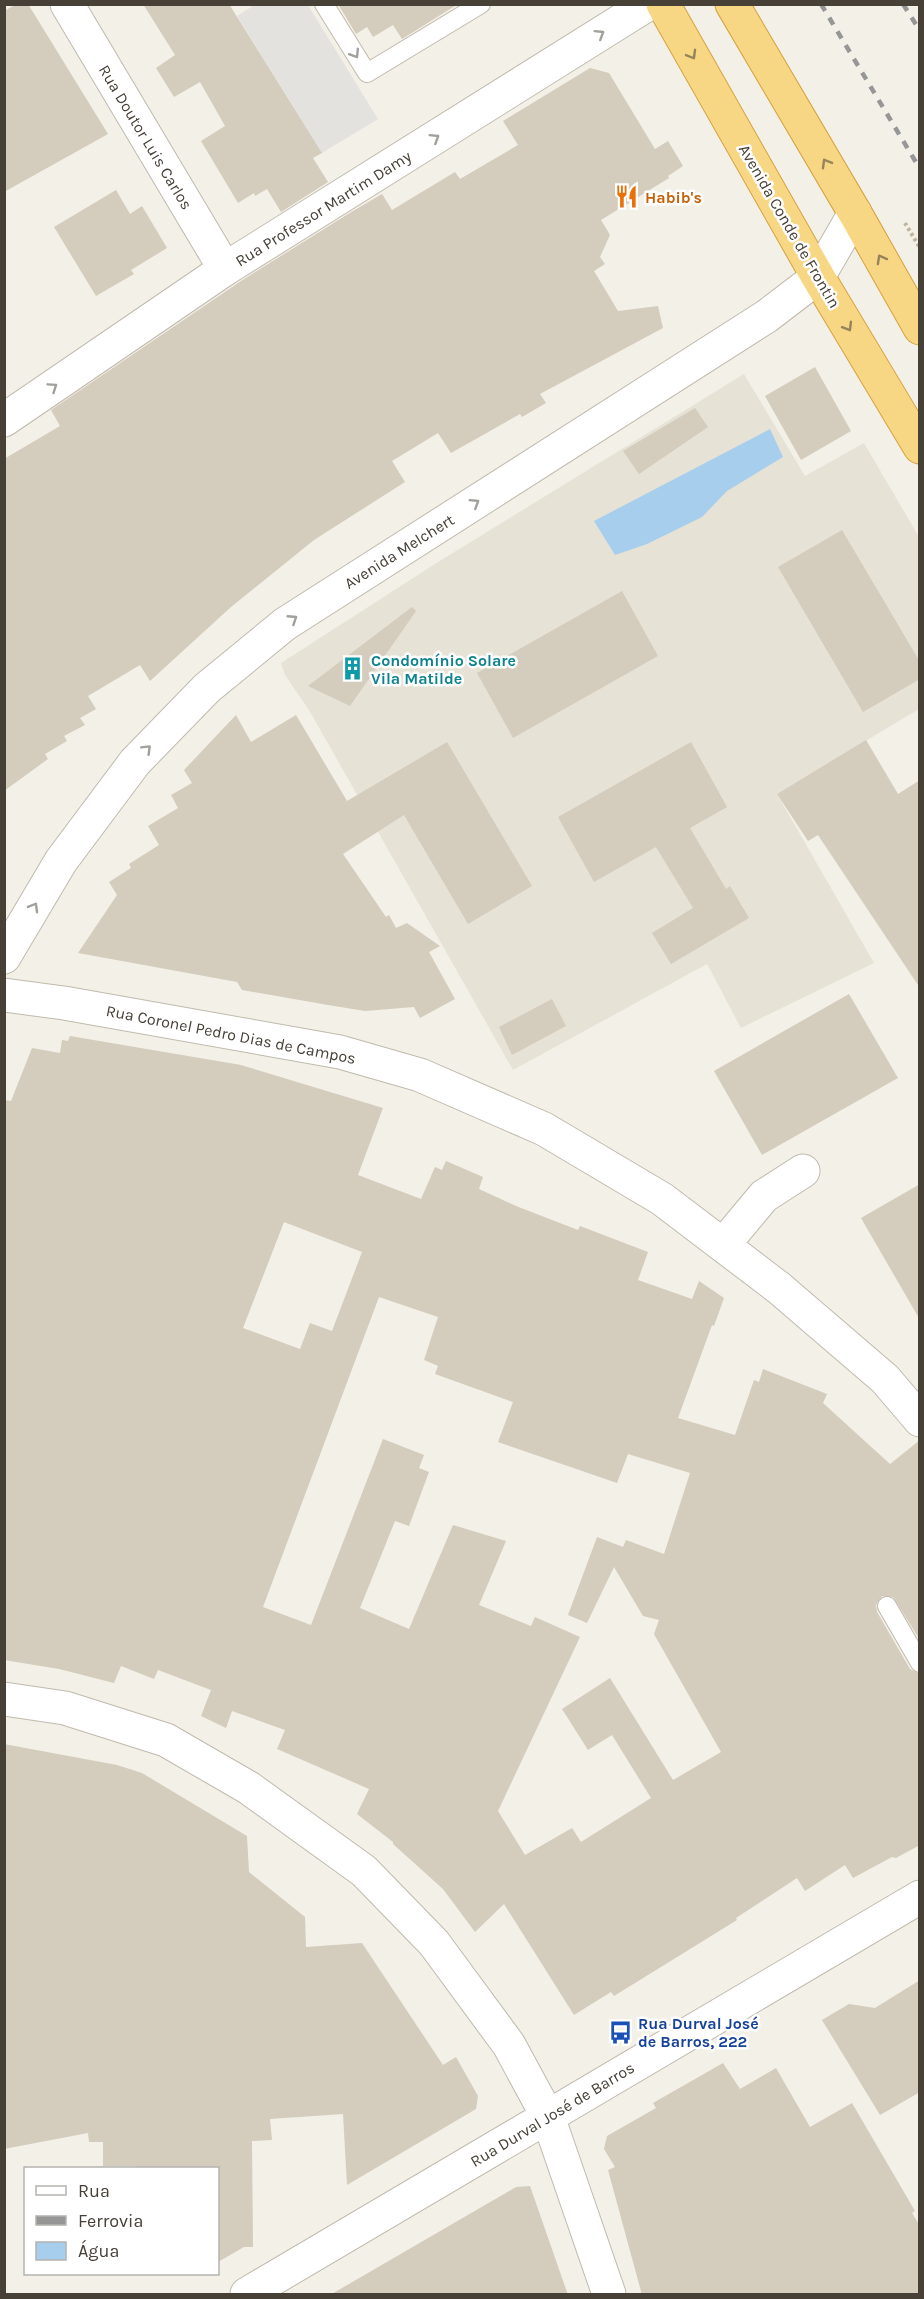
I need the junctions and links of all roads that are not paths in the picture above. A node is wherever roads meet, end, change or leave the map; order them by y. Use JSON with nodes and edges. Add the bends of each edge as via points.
{"nodes":[{"id":1,"x":67,"y":4,"type":"edge"},
{"id":2,"x":324,"y":4,"type":"edge"},
{"id":3,"x":481,"y":4,"type":"edge"},
{"id":4,"x":648,"y":4,"type":"edge"},
{"id":5,"x":663,"y":4,"type":"edge"},
{"id":6,"x":732,"y":4,"type":"edge"},
{"id":7,"x":855,"y":213,"type":"junction"},
{"id":8,"x":225,"y":269,"type":"junction"},
{"id":9,"x":818,"y":277,"type":"junction"},
{"id":10,"x":920,"y":328,"type":"edge"},
{"id":11,"x":4,"y":420,"type":"edge"},
{"id":12,"x":920,"y":447,"type":"edge"},
{"id":13,"x":4,"y":957,"type":"edge"},
{"id":14,"x":4,"y":995,"type":"edge"},
{"id":15,"x":803,"y":1171,"type":"dead end"},
{"id":16,"x":723,"y":1245,"type":"junction"},
{"id":17,"x":920,"y":1420,"type":"edge"},
{"id":18,"x":887,"y":1606,"type":"dead end"},
{"id":19,"x":920,"y":1663,"type":"edge"},
{"id":20,"x":4,"y":1698,"type":"edge"},
{"id":21,"x":920,"y":1897,"type":"edge"},
{"id":22,"x":548,"y":2117,"type":"junction"},
{"id":23,"x":247,"y":2295,"type":"edge"},
{"id":24,"x":609,"y":2295,"type":"edge"}],
"edges":[{"from":1,"to":8,"type":"street","name":"Rua Doutor Luis Carlos"},
{"from":2,"to":3,"type":"lane","one_way":true,"via":[[367,73]]},
{"from":8,"to":4,"type":"street","name":"Rua Professor Martim Damy","one_way":true},
{"from":5,"to":9,"type":"highway","name":"Avenida Conde de Frontin","one_way":true},
{"from":7,"to":6,"type":"highway","one_way":true},
{"from":7,"to":9,"type":"street","name":"Avenida Melchert"},
{"from":10,"to":7,"type":"highway","one_way":true},
{"from":11,"to":8,"type":"street","name":"Rua Professor Martim Damy","one_way":true},
{"from":9,"to":12,"type":"highway","name":"Avenida Conde de Frontin","one_way":true},
{"from":13,"to":9,"type":"street","name":"Avenida Melchert","one_way":true,"via":[[61,861],[135,762],[207,688],[285,624],[767,316]]},
{"from":14,"to":16,"type":"street","name":"Rua Coronel Pedro Dias de Campos","via":[[339,1052],[420,1075],[544,1129],[662,1199]]},
{"from":15,"to":16,"type":"street","via":[[764,1196]]},
{"from":16,"to":17,"type":"street","name":"Rua Coronel Pedro Dias de Campos","via":[[885,1379]]},
{"from":18,"to":19,"type":"lane"},
{"from":20,"to":22,"type":"street","via":[[64,1708],[166,1740],[249,1788],[364,1871],[441,1952],[509,2045]]},
{"from":21,"to":22,"type":"street","name":"Rua Durval José de Barros"},
{"from":22,"to":23,"type":"street","name":"Rua Durval José de Barros"},
{"from":22,"to":24,"type":"street"}]}
